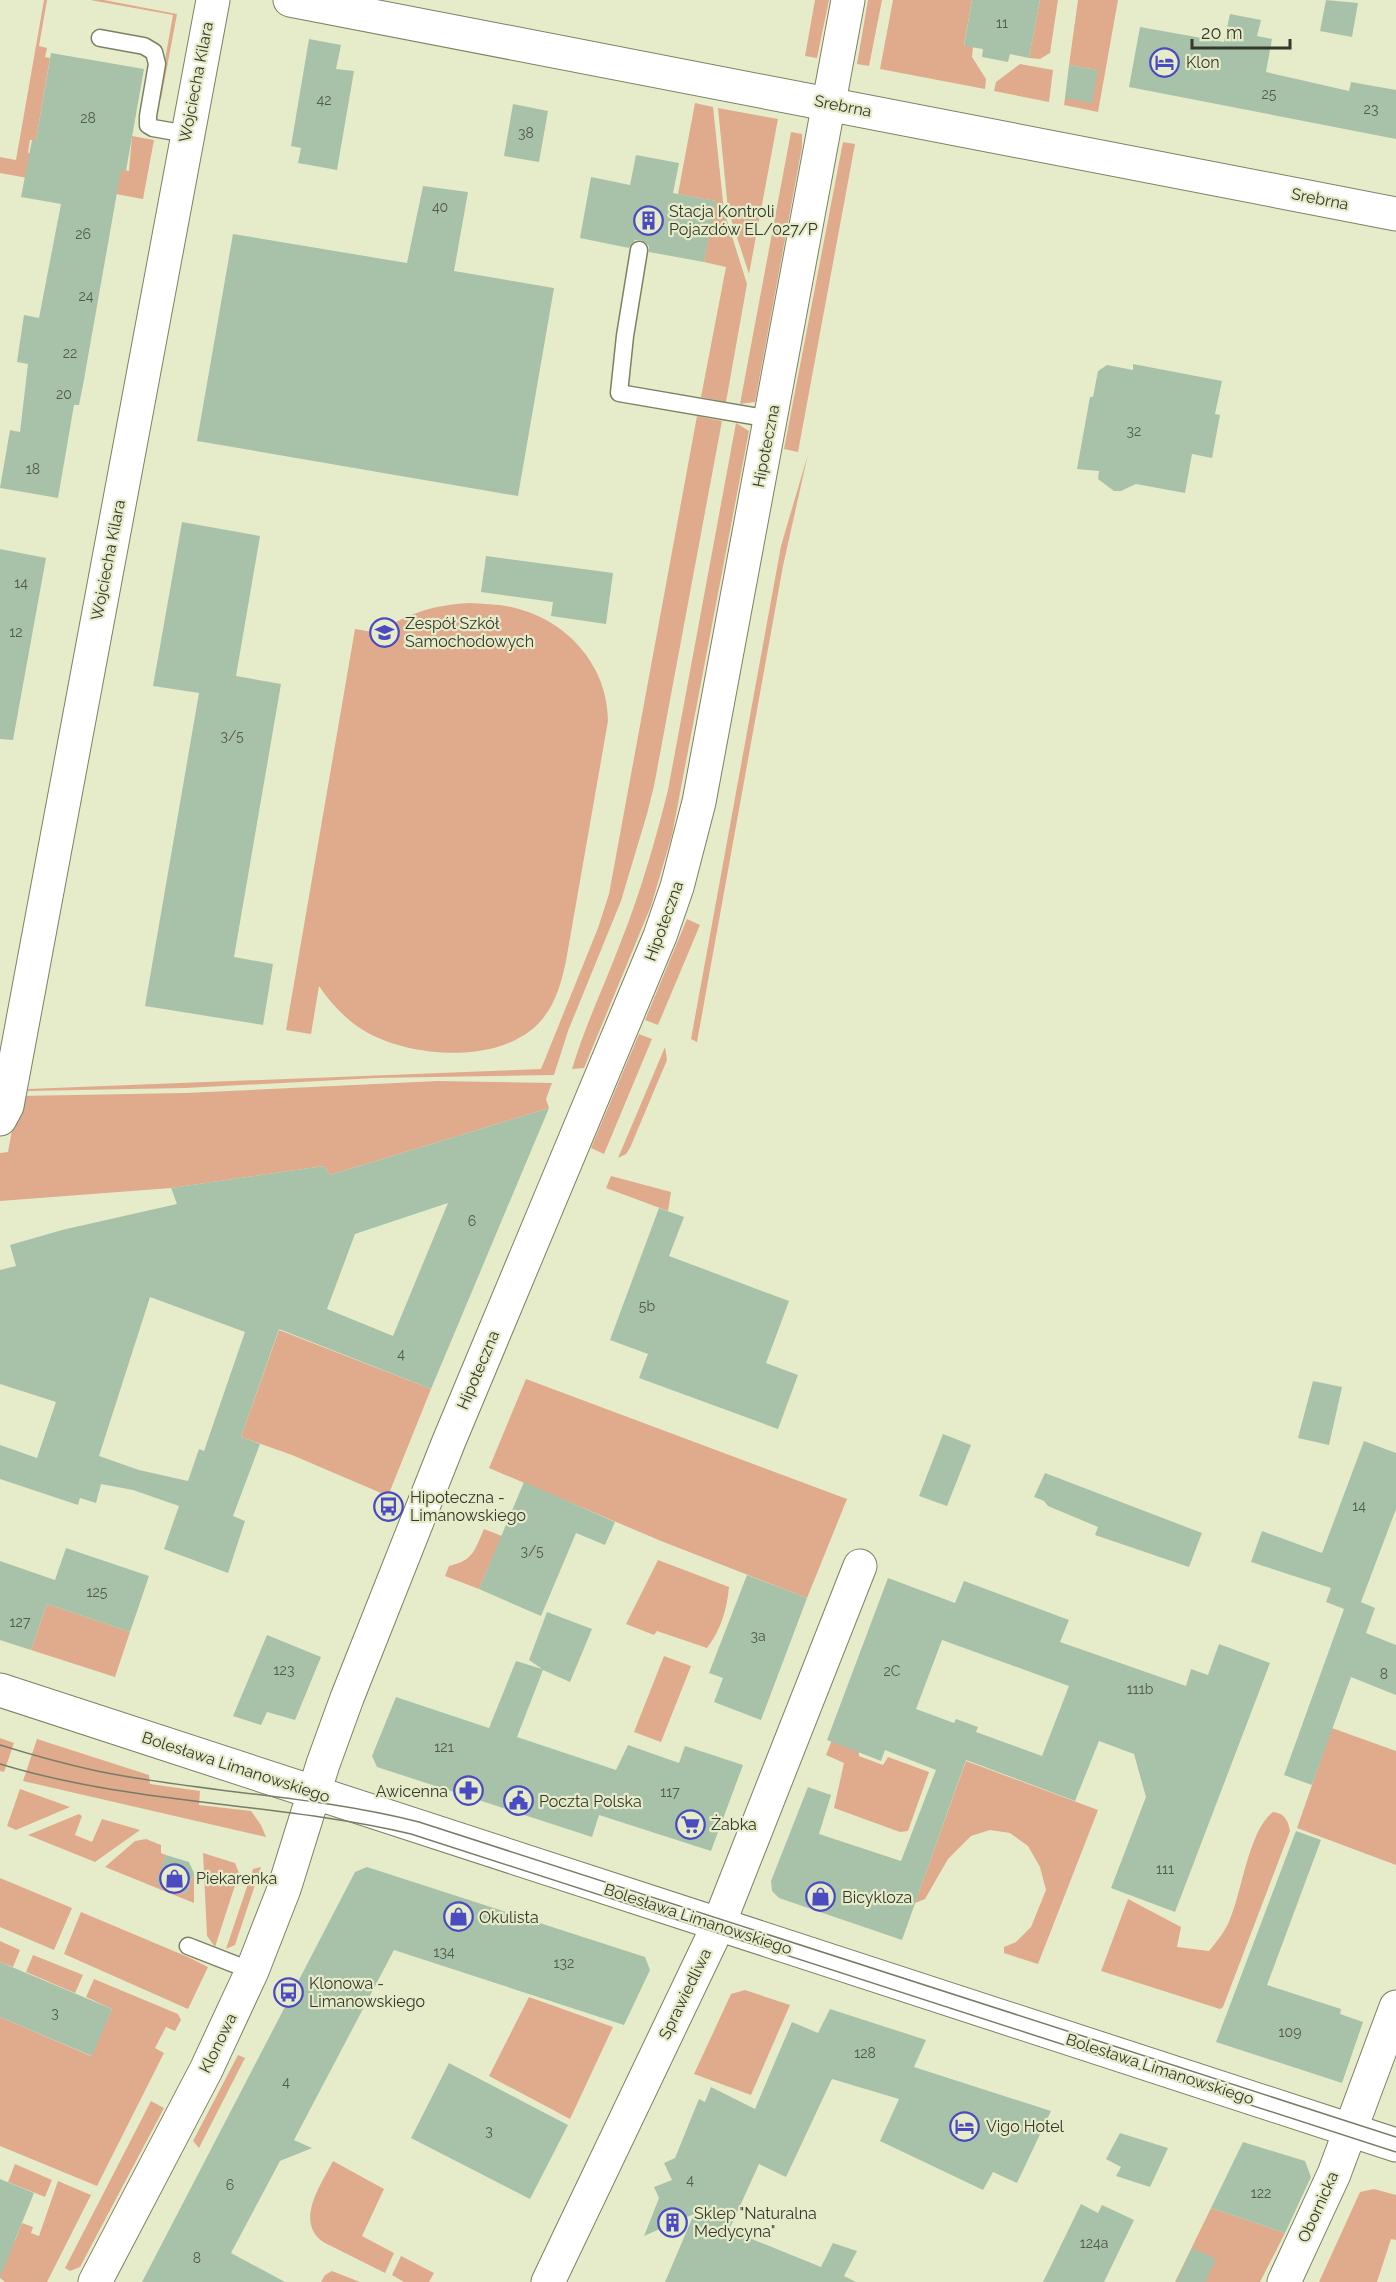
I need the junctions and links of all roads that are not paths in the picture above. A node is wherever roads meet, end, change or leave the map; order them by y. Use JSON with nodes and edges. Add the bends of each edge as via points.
{"nodes":[{"id":1,"x":213,"y":0,"type":"edge"},
{"id":2,"x":290,"y":0,"type":"edge"},
{"id":3,"x":848,"y":0,"type":"edge"},
{"id":4,"x":100,"y":38,"type":"dead end"},
{"id":5,"x":829,"y":104,"type":"junction"},
{"id":6,"x":187,"y":134,"type":"junction"},
{"id":7,"x":1396,"y":214,"type":"edge"},
{"id":8,"x":639,"y":250,"type":"dead end"},
{"id":9,"x":771,"y":419,"type":"junction"},
{"id":10,"x":0,"y":1119,"type":"edge"},
{"id":11,"x":860,"y":1566,"type":"dead end"},
{"id":12,"x":0,"y":1690,"type":"edge"},
{"id":13,"x":314,"y":1793,"type":"junction"},
{"id":14,"x":718,"y":1926,"type":"junction"},
{"id":15,"x":188,"y":1946,"type":"dead end"},
{"id":16,"x":252,"y":1971,"type":"junction"},
{"id":17,"x":1396,"y":2007,"type":"edge"},
{"id":18,"x":1350,"y":2131,"type":"junction"},
{"id":19,"x":1396,"y":2145,"type":"edge"},
{"id":20,"x":95,"y":2282,"type":"edge"},
{"id":21,"x":548,"y":2282,"type":"edge"},
{"id":22,"x":1284,"y":2282,"type":"edge"}],
"edges":[{"from":1,"to":6,"type":"street","name":"Wojciecha Kilara"},
{"from":2,"to":5,"type":"street","name":"Srebrna"},
{"from":3,"to":5,"type":"street","name":"Hipoteczna"},
{"from":4,"to":6,"type":"lane","via":[[144,46],[154,52],[157,64],[148,125]]},
{"from":5,"to":7,"type":"street","name":"Srebrna"},
{"from":5,"to":9,"type":"street","name":"Hipoteczna"},
{"from":6,"to":10,"type":"street","name":"Wojciecha Kilara","via":[[7,1106]]},
{"from":8,"to":9,"type":"lane","via":[[619,393]]},
{"from":9,"to":13,"type":"street","name":"Hipoteczna","via":[[699,802],[675,895],[449,1441]]},
{"from":11,"to":14,"type":"street","name":"Sprawiedliwa"},
{"from":12,"to":13,"type":"street","name":"Bolesława Limanowskiego"},
{"from":13,"to":14,"type":"street","name":"Bolesława Limanowskiego"},
{"from":13,"to":16,"type":"street","name":"Klonowa","via":[[284,1889]]},
{"from":14,"to":18,"type":"street","name":"Bolesława Limanowskiego"},
{"from":14,"to":21,"type":"street","name":"Sprawiedliwa"},
{"from":15,"to":16,"type":"lane"},
{"from":16,"to":20,"type":"street","name":"Klonowa","via":[[206,2070]]},
{"from":17,"to":18,"type":"street","name":"Obornicka"},
{"from":18,"to":19,"type":"street","name":"Bolesława Limanowskiego"},
{"from":18,"to":22,"type":"street","name":"Obornicka"}]}
